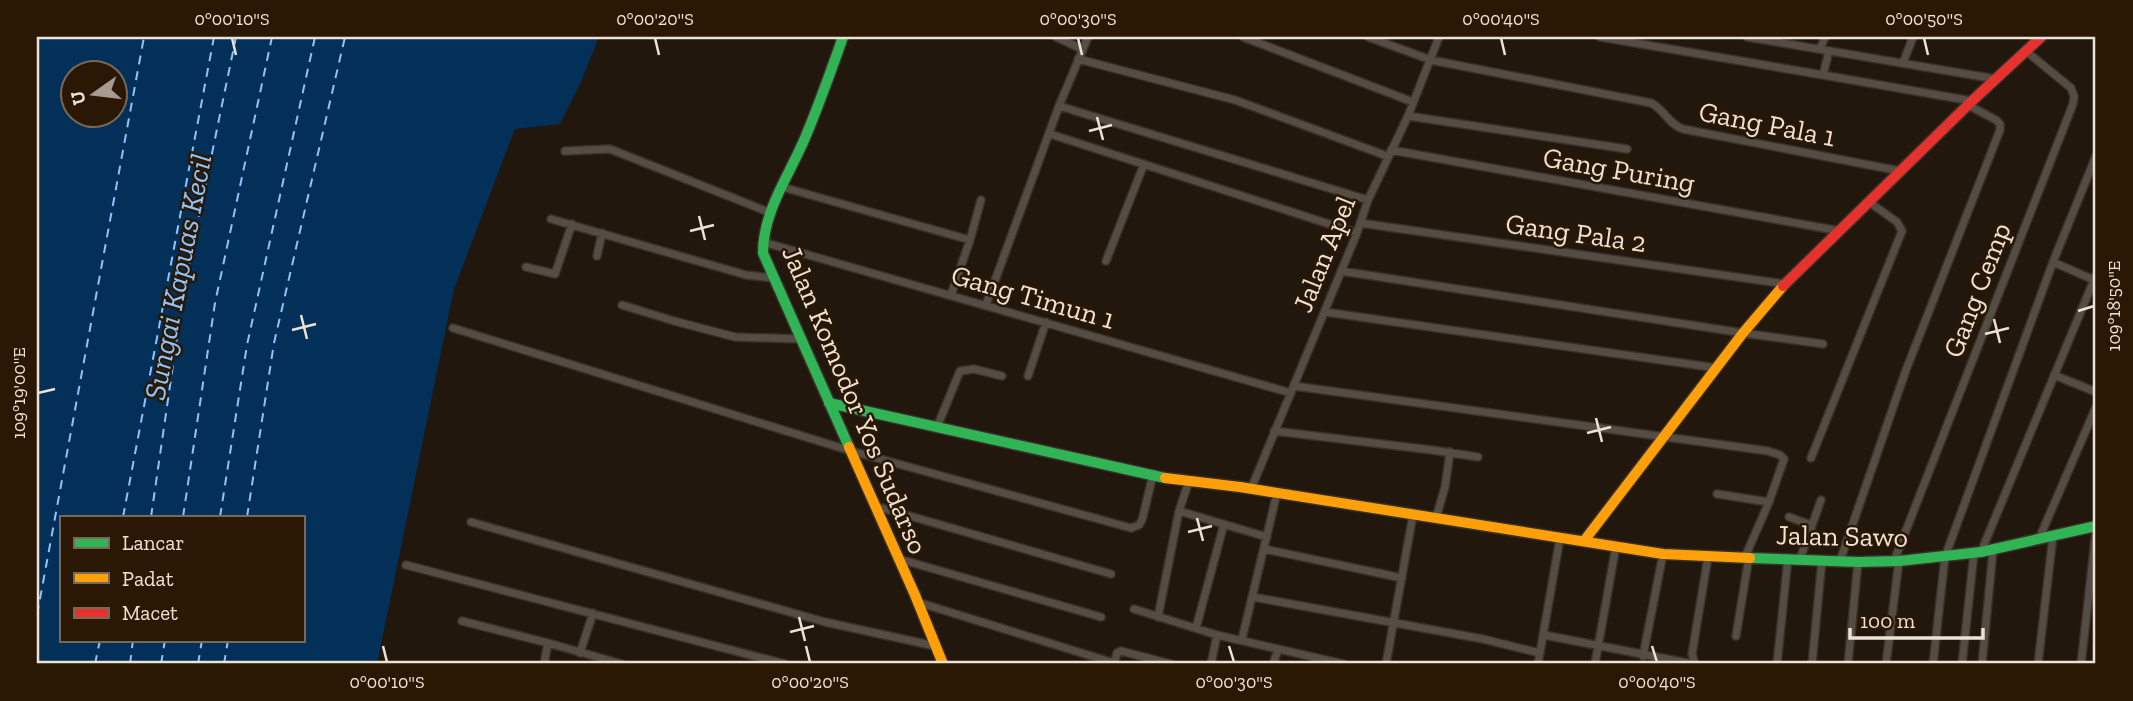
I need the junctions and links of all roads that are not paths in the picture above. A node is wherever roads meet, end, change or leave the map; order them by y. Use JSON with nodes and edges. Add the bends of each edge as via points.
{"nodes":[{"id":1,"x":843,"y":37,"type":"edge"},
{"id":2,"x":1056,"y":37,"type":"edge"},
{"id":3,"x":1088,"y":37,"type":"edge"},
{"id":4,"x":1243,"y":37,"type":"edge"},
{"id":5,"x":1368,"y":37,"type":"edge"},
{"id":6,"x":1439,"y":37,"type":"edge"},
{"id":7,"x":1600,"y":37,"type":"edge"},
{"id":8,"x":1747,"y":37,"type":"edge"},
{"id":9,"x":1825,"y":37,"type":"edge"},
{"id":10,"x":1913,"y":37,"type":"edge"},
{"id":11,"x":2041,"y":37,"type":"edge"},
{"id":12,"x":1082,"y":49,"type":"junction"},
{"id":13,"x":1820,"y":49,"type":"junction"},
{"id":14,"x":1829,"y":51,"type":"junction"},
{"id":15,"x":2026,"y":51,"type":"junction"},
{"id":16,"x":1078,"y":60,"type":"junction"},
{"id":17,"x":1431,"y":60,"type":"junction"},
{"id":18,"x":1903,"y":63,"type":"junction"},
{"id":19,"x":1823,"y":75,"type":"junction"},
{"id":20,"x":1996,"y":79,"type":"junction"},
{"id":21,"x":1413,"y":102,"type":"junction"},
{"id":22,"x":1970,"y":103,"type":"junction"},
{"id":23,"x":1059,"y":106,"type":"junction"},
{"id":24,"x":1408,"y":116,"type":"junction"},
{"id":25,"x":1050,"y":134,"type":"junction"},
{"id":26,"x":1627,"y":149,"type":"dead end"},
{"id":27,"x":565,"y":151,"type":"dead end"},
{"id":28,"x":1389,"y":153,"type":"junction"},
{"id":29,"x":2096,"y":156,"type":"edge"},
{"id":30,"x":1144,"y":164,"type":"junction"},
{"id":31,"x":1900,"y":171,"type":"junction"},
{"id":32,"x":782,"y":187,"type":"junction"},
{"id":33,"x":981,"y":200,"type":"dead end"},
{"id":34,"x":1368,"y":200,"type":"junction"},
{"id":35,"x":1869,"y":202,"type":"junction"},
{"id":36,"x":771,"y":213,"type":"junction"},
{"id":37,"x":551,"y":219,"type":"dead end"},
{"id":38,"x":1360,"y":223,"type":"junction"},
{"id":39,"x":572,"y":224,"type":"junction"},
{"id":40,"x":1840,"y":231,"type":"junction"},
{"id":41,"x":602,"y":233,"type":"junction"},
{"id":42,"x":1357,"y":233,"type":"junction"},
{"id":43,"x":970,"y":240,"type":"junction"},
{"id":44,"x":763,"y":242,"type":"junction"},
{"id":45,"x":597,"y":256,"type":"dead end"},
{"id":46,"x":1107,"y":261,"type":"dead end"},
{"id":47,"x":2053,"y":262,"type":"junction"},
{"id":48,"x":526,"y":267,"type":"dead end"},
{"id":49,"x":1341,"y":271,"type":"junction"},
{"id":50,"x":2095,"y":277,"type":"edge"},
{"id":51,"x":774,"y":278,"type":"junction"},
{"id":52,"x":1786,"y":284,"type":"junction"},
{"id":53,"x":951,"y":295,"type":"junction"},
{"id":54,"x":622,"y":305,"type":"dead end"},
{"id":55,"x":986,"y":305,"type":"junction"},
{"id":56,"x":1325,"y":312,"type":"junction"},
{"id":57,"x":1046,"y":322,"type":"junction"},
{"id":58,"x":453,"y":328,"type":"dead end"},
{"id":59,"x":1743,"y":333,"type":"junction"},
{"id":60,"x":800,"y":339,"type":"junction"},
{"id":61,"x":1824,"y":344,"type":"dead end"},
{"id":62,"x":1717,"y":368,"type":"junction"},
{"id":63,"x":2054,"y":375,"type":"junction"},
{"id":64,"x":1002,"y":376,"type":"dead end"},
{"id":65,"x":1028,"y":376,"type":"dead end"},
{"id":66,"x":1292,"y":389,"type":"junction"},
{"id":67,"x":2096,"y":393,"type":"edge"},
{"id":68,"x":829,"y":403,"type":"junction"},
{"id":69,"x":2096,"y":407,"type":"edge"},
{"id":70,"x":937,"y":428,"type":"junction"},
{"id":71,"x":1274,"y":431,"type":"junction"},
{"id":72,"x":1665,"y":436,"type":"junction"},
{"id":73,"x":851,"y":451,"type":"junction"},
{"id":74,"x":1450,"y":452,"type":"junction"},
{"id":75,"x":1478,"y":457,"type":"dead end"},
{"id":76,"x":1811,"y":458,"type":"dead end"},
{"id":77,"x":1153,"y":475,"type":"junction"},
{"id":78,"x":1189,"y":481,"type":"junction"},
{"id":79,"x":1251,"y":489,"type":"junction"},
{"id":80,"x":1277,"y":493,"type":"junction"},
{"id":81,"x":1717,"y":494,"type":"dead end"},
{"id":82,"x":1821,"y":500,"type":"dead end"},
{"id":83,"x":1769,"y":502,"type":"junction"},
{"id":84,"x":876,"y":506,"type":"junction"},
{"id":85,"x":1179,"y":511,"type":"junction"},
{"id":86,"x":1413,"y":515,"type":"junction"},
{"id":87,"x":1788,"y":517,"type":"dead end"},
{"id":88,"x":1436,"y":518,"type":"junction"},
{"id":89,"x":471,"y":522,"type":"dead end"},
{"id":90,"x":1224,"y":524,"type":"junction"},
{"id":91,"x":1811,"y":525,"type":"junction"},
{"id":92,"x":2096,"y":528,"type":"edge"},
{"id":93,"x":2053,"y":536,"type":"junction"},
{"id":94,"x":1267,"y":537,"type":"junction"},
{"id":95,"x":1560,"y":538,"type":"junction"},
{"id":96,"x":2039,"y":539,"type":"junction"},
{"id":97,"x":1584,"y":541,"type":"junction"},
{"id":98,"x":1616,"y":546,"type":"junction"},
{"id":99,"x":1264,"y":549,"type":"junction"},
{"id":100,"x":1993,"y":550,"type":"junction"},
{"id":101,"x":1978,"y":552,"type":"junction"},
{"id":102,"x":1663,"y":554,"type":"junction"},
{"id":103,"x":1708,"y":557,"type":"junction"},
{"id":104,"x":1747,"y":557,"type":"junction"},
{"id":105,"x":1945,"y":557,"type":"junction"},
{"id":106,"x":1794,"y":558,"type":"junction"},
{"id":107,"x":899,"y":559,"type":"junction"},
{"id":108,"x":1822,"y":560,"type":"junction"},
{"id":109,"x":1840,"y":561,"type":"junction"},
{"id":110,"x":1896,"y":561,"type":"junction"},
{"id":111,"x":1858,"y":562,"type":"junction"},
{"id":112,"x":406,"y":565,"type":"dead end"},
{"id":113,"x":1111,"y":574,"type":"dead end"},
{"id":114,"x":1402,"y":578,"type":"junction"},
{"id":115,"x":1253,"y":597,"type":"junction"},
{"id":116,"x":918,"y":602,"type":"junction"},
{"id":117,"x":1134,"y":609,"type":"dead end"},
{"id":118,"x":593,"y":613,"type":"junction"},
{"id":119,"x":1101,"y":617,"type":"dead end"},
{"id":120,"x":1158,"y":617,"type":"junction"},
{"id":121,"x":462,"y":621,"type":"dead end"},
{"id":122,"x":1394,"y":623,"type":"junction"},
{"id":123,"x":1196,"y":628,"type":"junction"},
{"id":124,"x":1217,"y":635,"type":"junction"},
{"id":125,"x":1544,"y":635,"type":"junction"},
{"id":126,"x":1736,"y":636,"type":"dead end"},
{"id":127,"x":1242,"y":639,"type":"junction"},
{"id":128,"x":548,"y":643,"type":"junction"},
{"id":129,"x":935,"y":646,"type":"junction"},
{"id":130,"x":1598,"y":647,"type":"junction"},
{"id":131,"x":1278,"y":649,"type":"junction"},
{"id":132,"x":580,"y":653,"type":"junction"},
{"id":133,"x":1540,"y":653,"type":"junction"},
{"id":134,"x":750,"y":655,"type":"junction"},
{"id":135,"x":1643,"y":656,"type":"junction"},
{"id":136,"x":544,"y":664,"type":"edge"},
{"id":137,"x":622,"y":664,"type":"edge"},
{"id":138,"x":747,"y":664,"type":"edge"},
{"id":139,"x":785,"y":664,"type":"edge"},
{"id":140,"x":943,"y":664,"type":"edge"},
{"id":141,"x":1114,"y":664,"type":"edge"},
{"id":142,"x":1171,"y":664,"type":"edge"},
{"id":143,"x":1211,"y":664,"type":"edge"},
{"id":144,"x":1273,"y":664,"type":"edge"},
{"id":145,"x":1345,"y":664,"type":"edge"},
{"id":146,"x":1386,"y":664,"type":"edge"},
{"id":147,"x":1538,"y":664,"type":"edge"},
{"id":148,"x":1595,"y":664,"type":"edge"},
{"id":149,"x":1694,"y":664,"type":"edge"},
{"id":150,"x":1777,"y":664,"type":"edge"},
{"id":151,"x":1812,"y":664,"type":"edge"},
{"id":152,"x":1848,"y":664,"type":"edge"},
{"id":153,"x":1886,"y":664,"type":"edge"},
{"id":154,"x":1933,"y":664,"type":"edge"},
{"id":155,"x":1962,"y":664,"type":"edge"},
{"id":156,"x":1982,"y":664,"type":"edge"},
{"id":157,"x":2038,"y":664,"type":"edge"},
{"id":158,"x":2081,"y":664,"type":"edge"}],
"edges":[{"from":1,"to":32,"type":"street","name":"Jalan Komodor Yos Sudarso"},
{"from":2,"to":12,"type":"street"},
{"from":3,"to":12,"type":"street"},
{"from":4,"to":21,"type":"street"},
{"from":5,"to":17,"type":"street","name":"Gang Pala 1"},
{"from":6,"to":17,"type":"street","name":"Jalan Apel"},
{"from":7,"to":19,"type":"street"},
{"from":8,"to":13,"type":"street"},
{"from":9,"to":13,"type":"street"},
{"from":10,"to":18,"type":"street"},
{"from":11,"to":15,"type":"street"},
{"from":12,"to":16,"type":"street"},
{"from":13,"to":14,"type":"street"},
{"from":14,"to":18,"type":"street"},
{"from":14,"to":19,"type":"street"},
{"from":15,"to":20,"type":"street"},
{"from":15,"to":110,"type":"street","name":"Gang Cemp","via":[[2071,88],[2073,104]]},
{"from":16,"to":23,"type":"street"},
{"from":16,"to":28,"type":"street","name":"Gang Puring","via":[[1235,100]]},
{"from":17,"to":21,"type":"street","name":"Jalan Apel"},
{"from":17,"to":31,"type":"street","name":"Gang Pala 1","via":[[1651,103],[1684,129]]},
{"from":18,"to":20,"type":"street"},
{"from":19,"to":22,"type":"street"},
{"from":20,"to":22,"type":"street"},
{"from":21,"to":24,"type":"street","name":"Jalan Apel"},
{"from":22,"to":31,"type":"street"},
{"from":22,"to":109,"type":"street","via":[[1996,120],[2000,130],[1906,370]]},
{"from":23,"to":25,"type":"street"},
{"from":23,"to":34,"type":"street"},
{"from":24,"to":26,"type":"street"},
{"from":24,"to":28,"type":"street","name":"Jalan Apel"},
{"from":25,"to":30,"type":"street"},
{"from":25,"to":55,"type":"street"},
{"from":27,"to":36,"type":"street","via":[[610,149]]},
{"from":28,"to":34,"type":"street","name":"Jalan Apel"},
{"from":28,"to":40,"type":"street","name":"Gang Puring"},
{"from":29,"to":47,"type":"street"},
{"from":30,"to":42,"type":"street"},
{"from":30,"to":46,"type":"street"},
{"from":31,"to":35,"type":"street"},
{"from":32,"to":36,"type":"street","name":"Jalan Komodor Yos Sudarso"},
{"from":32,"to":43,"type":"street"},
{"from":33,"to":43,"type":"street"},
{"from":34,"to":38,"type":"street","name":"Jalan Apel"},
{"from":35,"to":40,"type":"street"},
{"from":35,"to":76,"type":"street","via":[[1902,231]]},
{"from":36,"to":44,"type":"street","name":"Jalan Komodor Yos Sudarso"},
{"from":37,"to":39,"type":"street"},
{"from":38,"to":42,"type":"street","name":"Jalan Apel"},
{"from":38,"to":52,"type":"street","name":"Gang Pala 2"},
{"from":39,"to":41,"type":"street"},
{"from":39,"to":48,"type":"street","via":[[555,274]]},
{"from":40,"to":52,"type":"street"},
{"from":41,"to":45,"type":"street"},
{"from":41,"to":51,"type":"street","via":[[746,275]]},
{"from":42,"to":49,"type":"street","name":"Jalan Apel"},
{"from":43,"to":53,"type":"street"},
{"from":44,"to":51,"type":"street","name":"Jalan Komodor Yos Sudarso","via":[[764,258]]},
{"from":44,"to":53,"type":"street","name":"Gang Timun 1"},
{"from":47,"to":50,"type":"street"},
{"from":47,"to":105,"type":"street"},
{"from":49,"to":56,"type":"street","name":"Jalan Apel"},
{"from":49,"to":59,"type":"street"},
{"from":50,"to":63,"type":"street"},
{"from":51,"to":60,"type":"street","name":"Jalan Komodor Yos Sudarso"},
{"from":52,"to":59,"type":"street"},
{"from":53,"to":55,"type":"street","name":"Gang Timun 1"},
{"from":54,"to":60,"type":"street","via":[[735,337]]},
{"from":55,"to":57,"type":"street","name":"Gang Timun 1"},
{"from":56,"to":62,"type":"street"},
{"from":56,"to":66,"type":"street","name":"Jalan Apel"},
{"from":57,"to":65,"type":"street"},
{"from":57,"to":66,"type":"street","name":"Gang Timun 1"},
{"from":58,"to":73,"type":"street"},
{"from":59,"to":61,"type":"street"},
{"from":59,"to":62,"type":"street"},
{"from":60,"to":68,"type":"street","name":"Jalan Komodor Yos Sudarso"},
{"from":62,"to":72,"type":"street"},
{"from":63,"to":67,"type":"street"},
{"from":63,"to":101,"type":"street"},
{"from":64,"to":70,"type":"street","via":[[974,369],[960,372]]},
{"from":66,"to":71,"type":"street","name":"Jalan Apel"},
{"from":66,"to":72,"type":"street","name":"Gang Timun 1"},
{"from":68,"to":70,"type":"street","name":"Jalan Sawo"},
{"from":68,"to":73,"type":"street","name":"Jalan Komodor Yos Sudarso"},
{"from":69,"to":96,"type":"street"},
{"from":70,"to":77,"type":"street","name":"Jalan Sawo"},
{"from":71,"to":74,"type":"street"},
{"from":71,"to":79,"type":"street","name":"Jalan Apel"},
{"from":72,"to":83,"type":"street","name":"Gang Timun 1","via":[[1780,456],[1783,459]]},
{"from":72,"to":97,"type":"street"},
{"from":73,"to":77,"type":"street","via":[[1131,528],[1142,520]]},
{"from":73,"to":84,"type":"street","name":"Jalan Komodor Yos Sudarso"},
{"from":74,"to":75,"type":"street"},
{"from":74,"to":88,"type":"street"},
{"from":77,"to":78,"type":"street","name":"Jalan Sawo"},
{"from":78,"to":79,"type":"street","name":"Jalan Sawo"},
{"from":78,"to":85,"type":"street"},
{"from":79,"to":80,"type":"street","name":"Jalan Sawo"},
{"from":80,"to":86,"type":"street","name":"Jalan Sawo"},
{"from":80,"to":94,"type":"street"},
{"from":81,"to":83,"type":"street"},
{"from":82,"to":91,"type":"street"},
{"from":83,"to":104,"type":"street"},
{"from":84,"to":107,"type":"street","name":"Jalan Komodor Yos Sudarso"},
{"from":84,"to":113,"type":"street"},
{"from":85,"to":90,"type":"street"},
{"from":85,"to":120,"type":"street"},
{"from":86,"to":88,"type":"street","name":"Jalan Sawo"},
{"from":86,"to":114,"type":"street"},
{"from":87,"to":91,"type":"street"},
{"from":88,"to":95,"type":"street","name":"Jalan Sawo"},
{"from":89,"to":129,"type":"street","via":[[825,622]]},
{"from":90,"to":94,"type":"street"},
{"from":90,"to":123,"type":"street"},
{"from":91,"to":106,"type":"street"},
{"from":92,"to":93,"type":"street","name":"Jalan Sawo"},
{"from":92,"to":158,"type":"street"},
{"from":93,"to":96,"type":"street","name":"Jalan Sawo"},
{"from":93,"to":157,"type":"street"},
{"from":94,"to":99,"type":"street"},
{"from":95,"to":97,"type":"street","name":"Jalan Sawo"},
{"from":95,"to":125,"type":"street"},
{"from":96,"to":100,"type":"street","name":"Jalan Sawo"},
{"from":97,"to":98,"type":"street","name":"Jalan Sawo"},
{"from":98,"to":102,"type":"street","name":"Jalan Sawo"},
{"from":98,"to":130,"type":"street"},
{"from":99,"to":114,"type":"street"},
{"from":99,"to":115,"type":"street"},
{"from":100,"to":101,"type":"street","name":"Jalan Sawo"},
{"from":100,"to":156,"type":"street"},
{"from":101,"to":105,"type":"street","name":"Jalan Sawo"},
{"from":101,"to":155,"type":"street"},
{"from":102,"to":103,"type":"street","name":"Jalan Sawo"},
{"from":102,"to":135,"type":"street"},
{"from":103,"to":104,"type":"street","name":"Jalan Sawo"},
{"from":103,"to":149,"type":"street"},
{"from":104,"to":106,"type":"street","name":"Jalan Sawo"},
{"from":104,"to":126,"type":"street"},
{"from":105,"to":110,"type":"street","name":"Jalan Sawo"},
{"from":105,"to":154,"type":"street"},
{"from":106,"to":108,"type":"street","name":"Jalan Sawo"},
{"from":106,"to":150,"type":"street"},
{"from":107,"to":116,"type":"street","name":"Jalan Komodor Yos Sudarso"},
{"from":107,"to":119,"type":"street"},
{"from":108,"to":109,"type":"street","name":"Jalan Sawo"},
{"from":108,"to":151,"type":"street"},
{"from":109,"to":111,"type":"street","name":"Jalan Sawo"},
{"from":110,"to":111,"type":"street","name":"Jalan Sawo"},
{"from":110,"to":153,"type":"street","name":"Gang Cemp"},
{"from":111,"to":152,"type":"street"},
{"from":112,"to":118,"type":"street"},
{"from":114,"to":122,"type":"street"},
{"from":115,"to":122,"type":"street"},
{"from":115,"to":127,"type":"street"},
{"from":116,"to":129,"type":"street","name":"Jalan Komodor Yos Sudarso"},
{"from":116,"to":141,"type":"street"},
{"from":117,"to":120,"type":"street"},
{"from":118,"to":132,"type":"street"},
{"from":118,"to":134,"type":"street"},
{"from":120,"to":123,"type":"street"},
{"from":121,"to":128,"type":"street"},
{"from":122,"to":133,"type":"street"},
{"from":122,"to":146,"type":"street"},
{"from":123,"to":124,"type":"street"},
{"from":124,"to":127,"type":"street"},
{"from":124,"to":143,"type":"street"},
{"from":125,"to":130,"type":"street"},
{"from":125,"to":133,"type":"street"},
{"from":127,"to":131,"type":"street"},
{"from":128,"to":132,"type":"street"},
{"from":128,"to":136,"type":"street"},
{"from":129,"to":140,"type":"street","name":"Jalan Komodor Yos Sudarso"},
{"from":130,"to":135,"type":"street"},
{"from":130,"to":148,"type":"street"},
{"from":131,"to":144,"type":"street"},
{"from":131,"to":145,"type":"street"},
{"from":132,"to":137,"type":"street"},
{"from":133,"to":147,"type":"street"},
{"from":134,"to":138,"type":"street"},
{"from":134,"to":139,"type":"street"},
{"from":135,"to":149,"type":"street"},
{"from":141,"to":142,"type":"street","via":[[1121,651]]}]}
